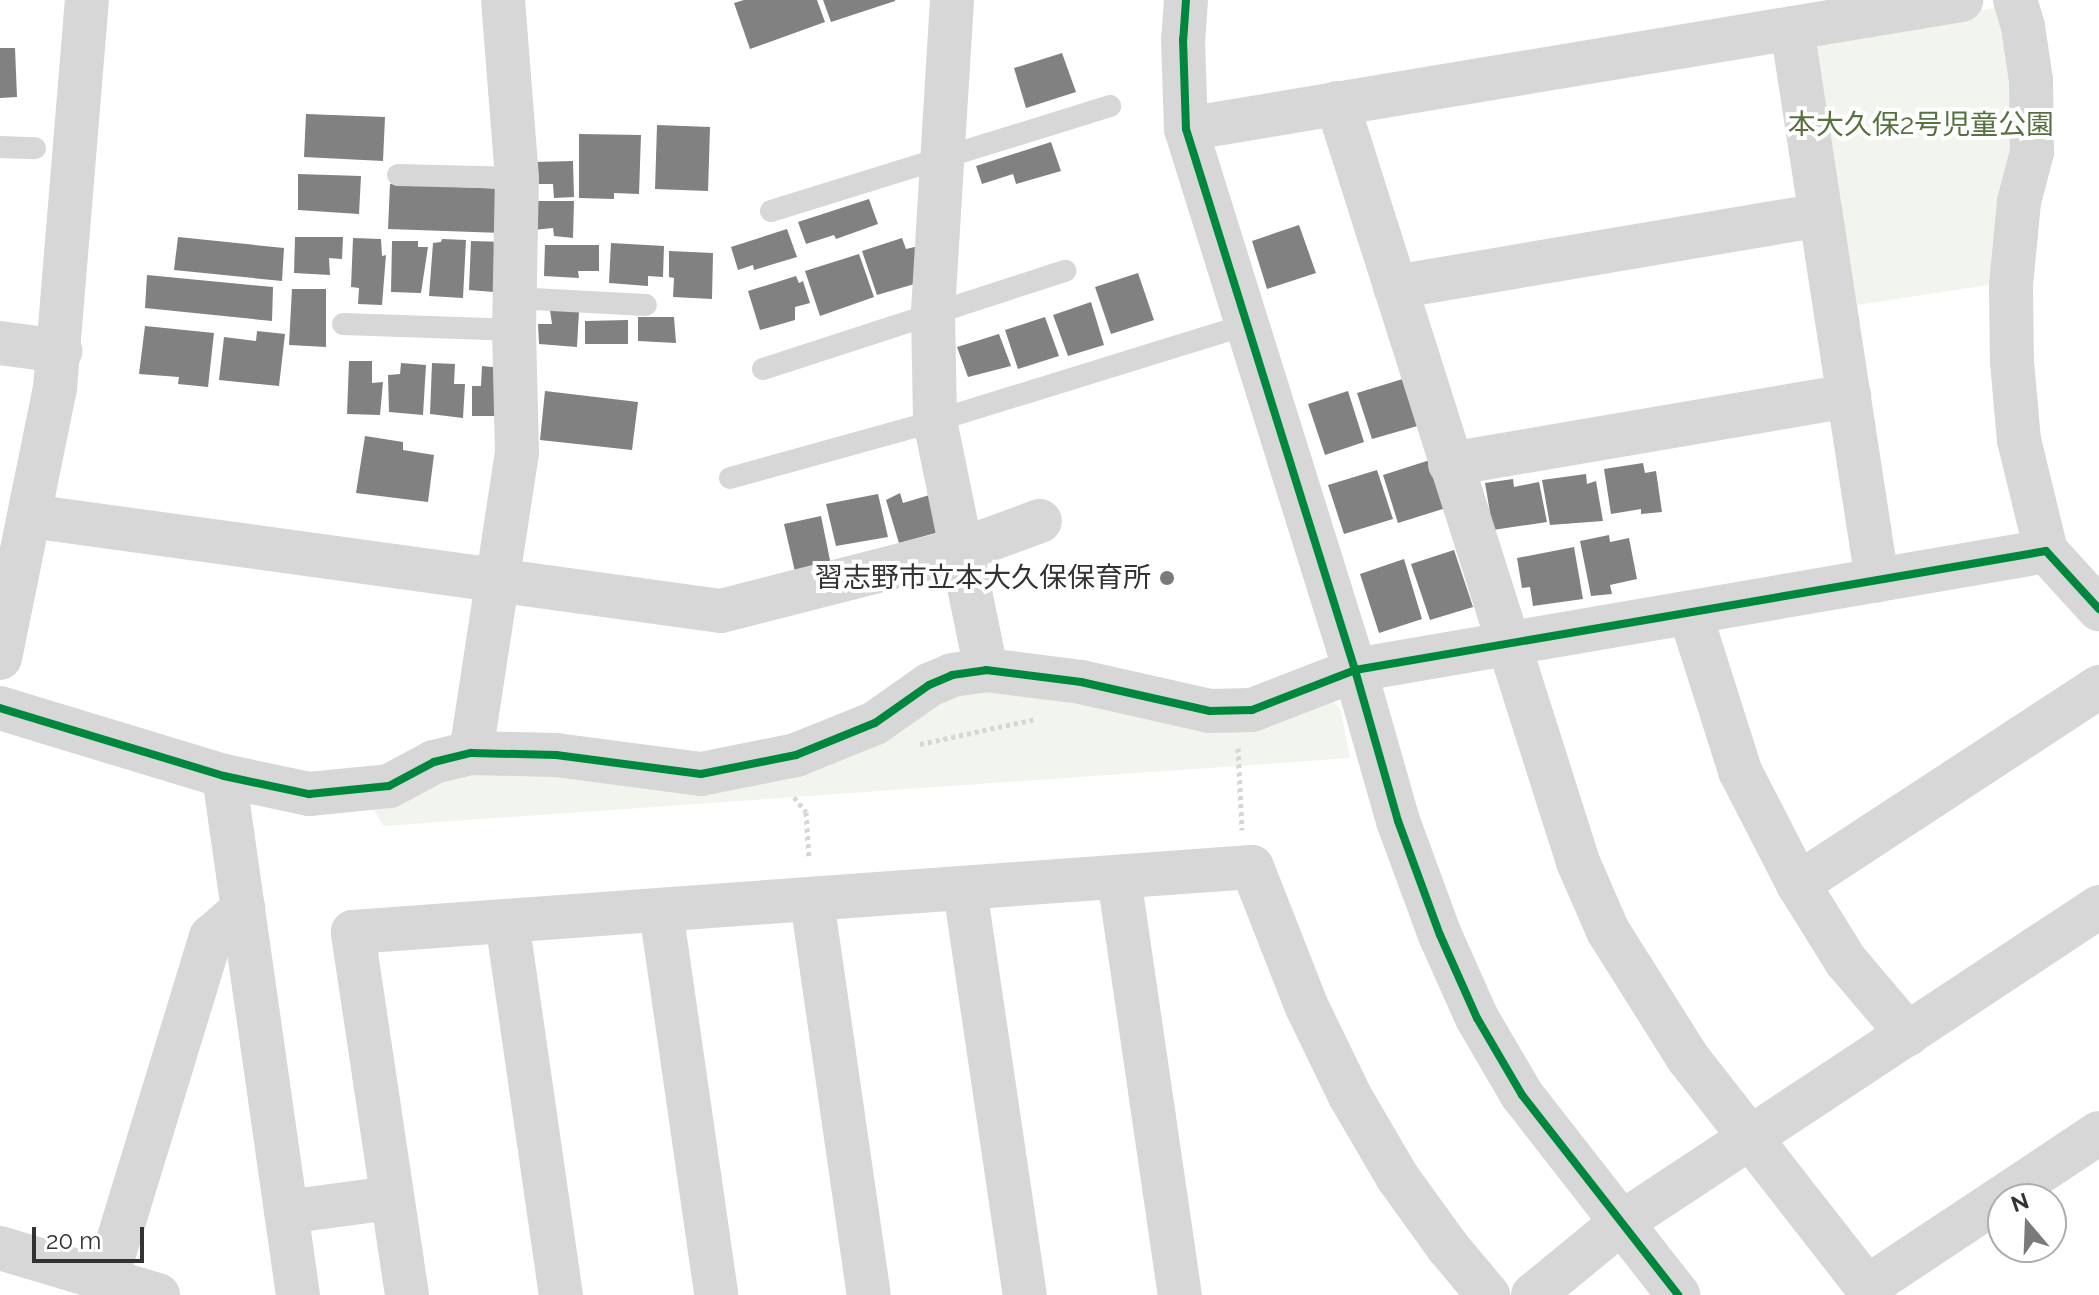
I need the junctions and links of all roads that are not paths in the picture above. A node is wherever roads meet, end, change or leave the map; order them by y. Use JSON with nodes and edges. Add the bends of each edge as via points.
{"nodes":[{"id":1,"x":87,"y":0,"type":"edge"},
{"id":2,"x":503,"y":0,"type":"edge"},
{"id":3,"x":952,"y":0,"type":"edge"},
{"id":4,"x":1186,"y":0,"type":"edge"},
{"id":5,"x":1961,"y":0,"type":"edge"},
{"id":6,"x":2015,"y":0,"type":"edge"},
{"id":7,"x":1792,"y":28,"type":"junction"},
{"id":8,"x":1337,"y":103,"type":"junction"},
{"id":9,"x":1110,"y":106,"type":"dead end"},
{"id":10,"x":1186,"y":129,"type":"junction"},
{"id":11,"x":0,"y":147,"type":"edge"},
{"id":12,"x":35,"y":148,"type":"dead end"},
{"id":13,"x":943,"y":155,"type":"junction"},
{"id":14,"x":398,"y":175,"type":"dead end"},
{"id":15,"x":517,"y":178,"type":"junction"},
{"id":16,"x":771,"y":211,"type":"dead end"},
{"id":17,"x":1821,"y":215,"type":"junction"},
{"id":18,"x":1065,"y":271,"type":"dead end"},
{"id":19,"x":1395,"y":287,"type":"junction"},
{"id":20,"x":646,"y":305,"type":"dead end"},
{"id":21,"x":514,"y":314,"type":"junction"},
{"id":22,"x":933,"y":314,"type":"junction"},
{"id":23,"x":343,"y":324,"type":"dead end"},
{"id":24,"x":1246,"y":325,"type":"junction"},
{"id":25,"x":0,"y":343,"type":"edge"},
{"id":26,"x":60,"y":351,"type":"junction"},
{"id":27,"x":763,"y":369,"type":"dead end"},
{"id":28,"x":1849,"y":396,"type":"junction"},
{"id":29,"x":935,"y":421,"type":"junction"},
{"id":30,"x":1450,"y":464,"type":"junction"},
{"id":31,"x":730,"y":478,"type":"dead end"},
{"id":32,"x":30,"y":516,"type":"junction"},
{"id":33,"x":1040,"y":521,"type":"dead end"},
{"id":34,"x":961,"y":550,"type":"junction"},
{"id":35,"x":2046,"y":551,"type":"junction"},
{"id":36,"x":1877,"y":580,"type":"junction"},
{"id":37,"x":496,"y":582,"type":"junction"},
{"id":38,"x":2095,"y":593,"type":"edge"},
{"id":39,"x":1690,"y":613,"type":"junction"},
{"id":40,"x":1509,"y":644,"type":"junction"},
{"id":41,"x":0,"y":658,"type":"edge"},
{"id":42,"x":986,"y":670,"type":"junction"},
{"id":43,"x":1355,"y":670,"type":"junction"},
{"id":44,"x":2099,"y":687,"type":"edge"},
{"id":45,"x":0,"y":708,"type":"edge"},
{"id":46,"x":471,"y":753,"type":"junction"},
{"id":47,"x":224,"y":776,"type":"junction"},
{"id":48,"x":1119,"y":878,"type":"junction"},
{"id":49,"x":1798,"y":884,"type":"junction"},
{"id":50,"x":965,"y":890,"type":"junction"},
{"id":51,"x":812,"y":901,"type":"junction"},
{"id":52,"x":2099,"y":907,"type":"edge"},
{"id":53,"x":243,"y":909,"type":"junction"},
{"id":54,"x":661,"y":911,"type":"junction"},
{"id":55,"x":507,"y":921,"type":"junction"},
{"id":56,"x":1908,"y":1034,"type":"junction"},
{"id":57,"x":2099,"y":1133,"type":"edge"},
{"id":58,"x":1752,"y":1137,"type":"junction"},
{"id":59,"x":390,"y":1198,"type":"junction"},
{"id":60,"x":286,"y":1212,"type":"junction"},
{"id":61,"x":1621,"y":1223,"type":"junction"},
{"id":62,"x":0,"y":1248,"type":"edge"},
{"id":63,"x":103,"y":1287,"type":"edge"},
{"id":64,"x":1870,"y":1291,"type":"edge"},
{"id":65,"x":158,"y":1295,"type":"edge"},
{"id":66,"x":298,"y":1295,"type":"edge"},
{"id":67,"x":407,"y":1295,"type":"edge"},
{"id":68,"x":561,"y":1295,"type":"edge"},
{"id":69,"x":716,"y":1295,"type":"edge"},
{"id":70,"x":869,"y":1295,"type":"edge"},
{"id":71,"x":1025,"y":1295,"type":"edge"},
{"id":72,"x":1180,"y":1295,"type":"edge"},
{"id":73,"x":1488,"y":1295,"type":"edge"},
{"id":74,"x":1533,"y":1295,"type":"edge"},
{"id":75,"x":1678,"y":1295,"type":"edge"}],
"edges":[{"from":1,"to":26,"type":"street"},
{"from":2,"to":15,"type":"street"},
{"from":3,"to":13,"type":"street"},
{"from":4,"to":10,"type":"street"},
{"from":5,"to":7,"type":"street"},
{"from":6,"to":35,"type":"street","via":[[2031,80],[2032,152],[2013,258],[2012,362],[2019,440]]},
{"from":7,"to":8,"type":"street"},
{"from":7,"to":17,"type":"street"},
{"from":8,"to":10,"type":"street"},
{"from":8,"to":19,"type":"street"},
{"from":9,"to":13,"type":"lane"},
{"from":10,"to":24,"type":"street"},
{"from":11,"to":12,"type":"lane"},
{"from":13,"to":16,"type":"lane"},
{"from":13,"to":22,"type":"street"},
{"from":14,"to":15,"type":"lane"},
{"from":15,"to":21,"type":"street"},
{"from":17,"to":19,"type":"street"},
{"from":17,"to":28,"type":"street"},
{"from":18,"to":22,"type":"lane"},
{"from":19,"to":30,"type":"street"},
{"from":20,"to":21,"type":"lane"},
{"from":21,"to":23,"type":"lane"},
{"from":21,"to":37,"type":"street","via":[[517,453]]},
{"from":22,"to":27,"type":"lane"},
{"from":22,"to":29,"type":"street"},
{"from":24,"to":29,"type":"lane"},
{"from":24,"to":43,"type":"street"},
{"from":25,"to":26,"type":"street"},
{"from":26,"to":32,"type":"street"},
{"from":28,"to":30,"type":"street"},
{"from":28,"to":36,"type":"street"},
{"from":29,"to":31,"type":"lane"},
{"from":29,"to":34,"type":"street"},
{"from":30,"to":40,"type":"street"},
{"from":32,"to":37,"type":"street"},
{"from":32,"to":41,"type":"street"},
{"from":33,"to":34,"type":"street"},
{"from":34,"to":37,"type":"street","via":[[721,611]]},
{"from":34,"to":42,"type":"street"},
{"from":35,"to":36,"type":"street"},
{"from":35,"to":38,"type":"street"},
{"from":36,"to":39,"type":"street"},
{"from":37,"to":46,"type":"street"},
{"from":39,"to":40,"type":"street"},
{"from":39,"to":49,"type":"street","via":[[1740,771]]},
{"from":40,"to":43,"type":"street"},
{"from":40,"to":58,"type":"street","via":[[1578,862],[1608,931],[1688,1058]]},
{"from":42,"to":43,"type":"street","via":[[1081,682],[1210,711],[1235,711],[1252,710]]},
{"from":42,"to":46,"type":"street","via":[[929,685],[875,723],[796,755],[701,774],[556,755]]},
{"from":43,"to":61,"type":"street","via":[[1398,821],[1477,1018],[1522,1095]]},
{"from":44,"to":49,"type":"street"},
{"from":45,"to":47,"type":"street"},
{"from":46,"to":47,"type":"street","via":[[434,762],[389,786],[309,794]]},
{"from":47,"to":53,"type":"street"},
{"from":48,"to":50,"type":"street"},
{"from":48,"to":72,"type":"street"},
{"from":48,"to":73,"type":"street","via":[[1252,867],[1306,1005],[1350,1096],[1398,1178]]},
{"from":49,"to":56,"type":"street","via":[[1846,961]]},
{"from":50,"to":51,"type":"street"},
{"from":50,"to":71,"type":"street"},
{"from":51,"to":54,"type":"street"},
{"from":51,"to":70,"type":"street"},
{"from":52,"to":56,"type":"street"},
{"from":53,"to":60,"type":"street"},
{"from":53,"to":63,"type":"street","via":[[211,937]]},
{"from":54,"to":55,"type":"street"},
{"from":54,"to":69,"type":"street"},
{"from":55,"to":59,"type":"street","via":[[353,932]]},
{"from":55,"to":68,"type":"street"},
{"from":56,"to":58,"type":"street"},
{"from":57,"to":64,"type":"street"},
{"from":58,"to":61,"type":"street"},
{"from":58,"to":64,"type":"street"},
{"from":59,"to":60,"type":"street"},
{"from":59,"to":67,"type":"street"},
{"from":60,"to":66,"type":"street"},
{"from":61,"to":74,"type":"street"},
{"from":61,"to":75,"type":"street"},
{"from":62,"to":63,"type":"street"},
{"from":63,"to":65,"type":"street"}]}
